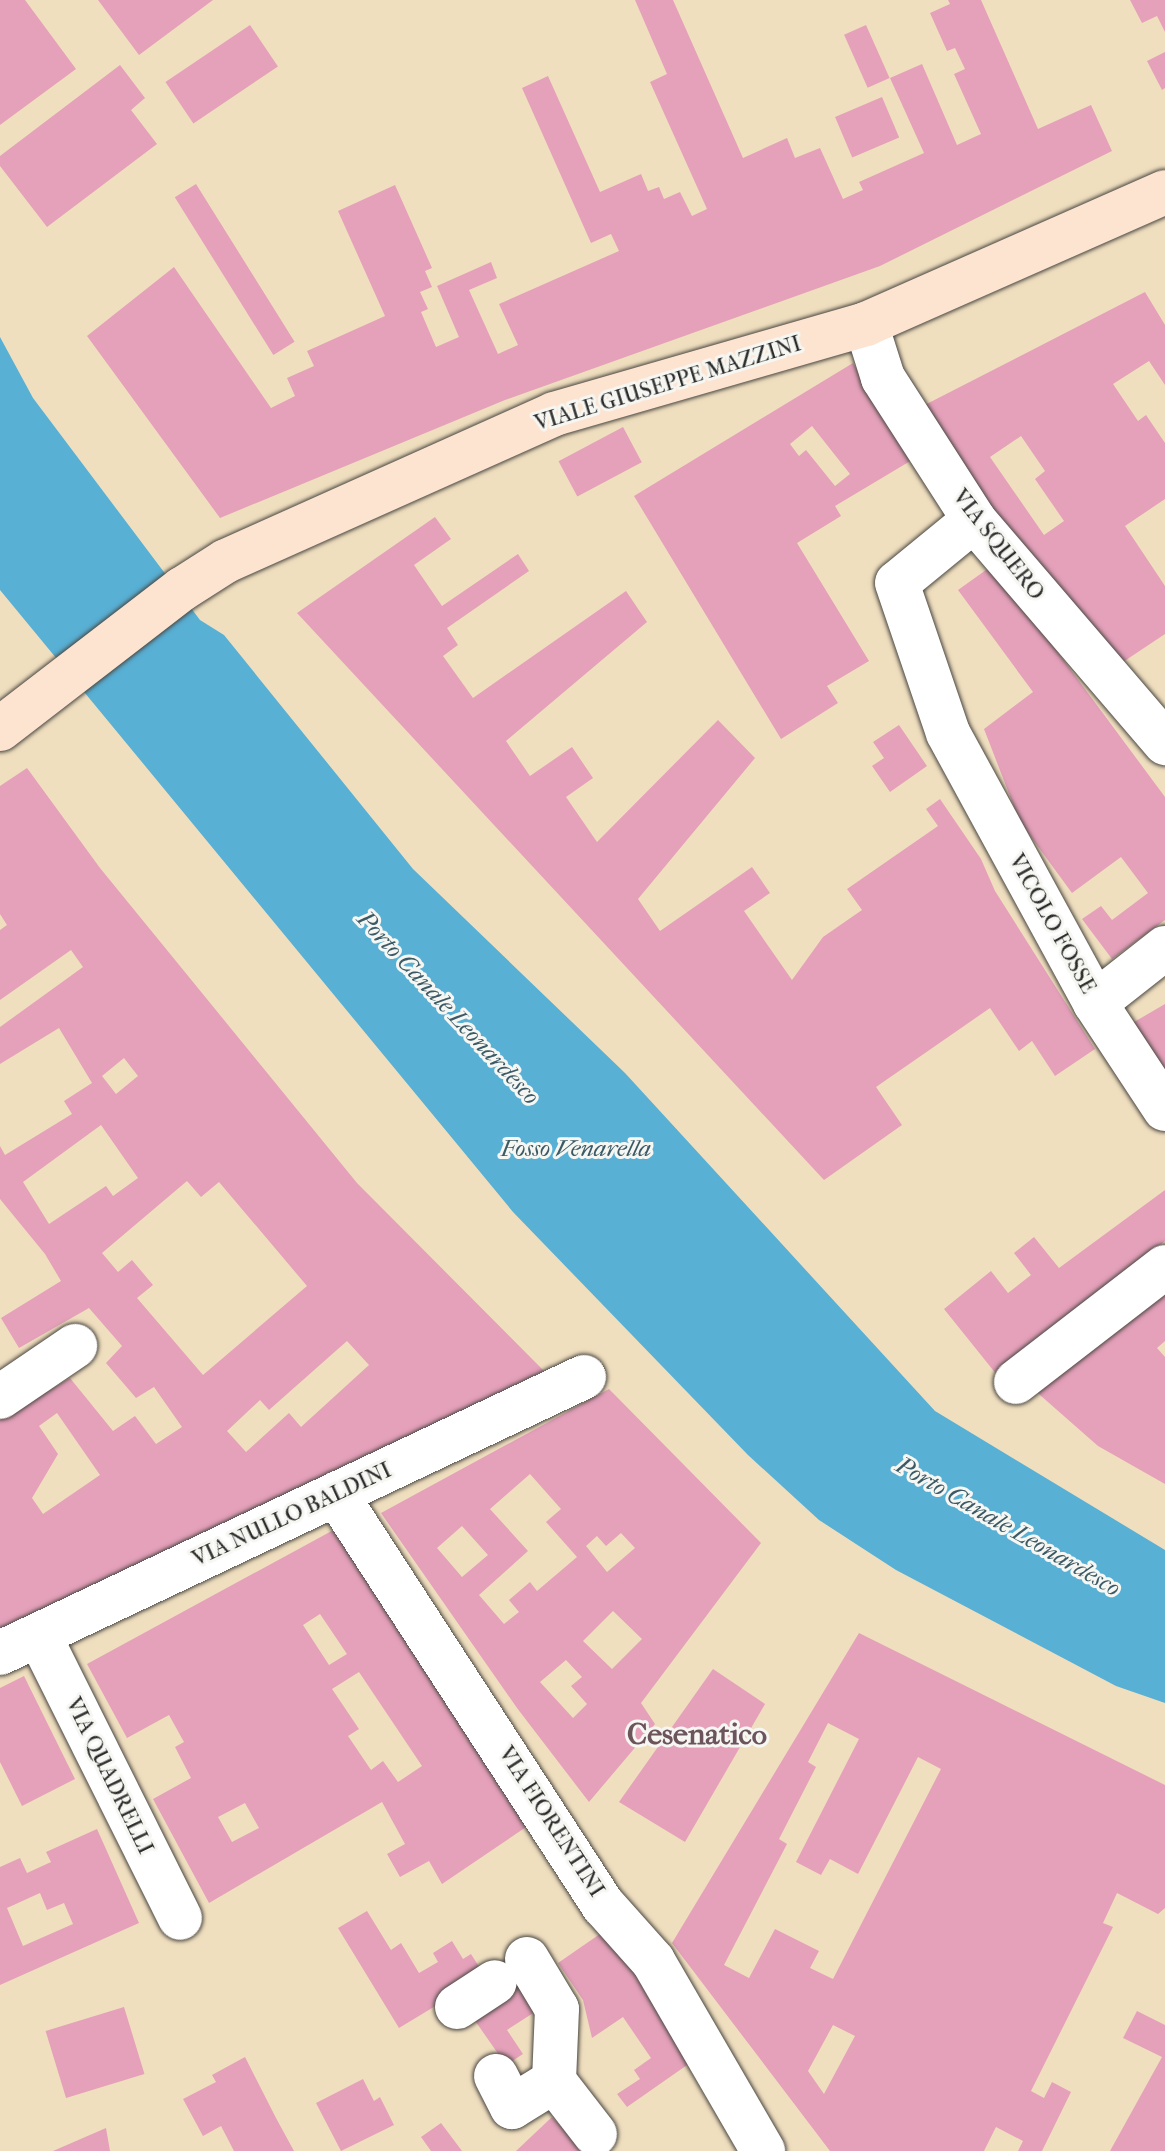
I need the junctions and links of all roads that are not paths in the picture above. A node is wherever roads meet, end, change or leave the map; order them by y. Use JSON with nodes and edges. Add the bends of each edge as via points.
{"nodes":[{"id":1,"x":1165,"y":192,"type":"edge"},
{"id":2,"x":866,"y":324,"type":"junction"},
{"id":3,"x":974,"y":520,"type":"junction"},
{"id":4,"x":0,"y":729,"type":"edge"},
{"id":5,"x":1165,"y":743,"type":"edge"},
{"id":6,"x":1165,"y":948,"type":"edge"},
{"id":7,"x":1095,"y":1003,"type":"junction"},
{"id":8,"x":1165,"y":1109,"type":"edge"},
{"id":9,"x":1165,"y":1267,"type":"edge"},
{"id":10,"x":75,"y":1346,"type":"dead end"},
{"id":11,"x":584,"y":1377,"type":"dead end"},
{"id":12,"x":1016,"y":1382,"type":"dead end"},
{"id":13,"x":0,"y":1397,"type":"edge"},
{"id":14,"x":336,"y":1494,"type":"junction"},
{"id":15,"x":19,"y":1644,"type":"edge"},
{"id":16,"x":180,"y":1918,"type":"dead end"},
{"id":17,"x":457,"y":2007,"type":"dead end"},
{"id":18,"x":496,"y":2076,"type":"dead end"},
{"id":19,"x":554,"y":2081,"type":"junction"},
{"id":20,"x":595,"y":2134,"type":"dead end"},
{"id":21,"x":763,"y":2151,"type":"edge"}],
"edges":[{"from":1,"to":2,"type":"street","name":"VIALE GIUSEPPE MAZZINI"},
{"from":2,"to":3,"type":"street","name":"VIA SQUERO","via":[[883,378]]},
{"from":2,"to":4,"type":"street","name":"VIALE GIUSEPPE MAZZINI","via":[[554,414],[226,561]]},
{"from":3,"to":5,"type":"street","name":"VIA SQUERO"},
{"from":3,"to":7,"type":"street","name":"VICOLO FOSSE","via":[[897,583],[948,733]]},
{"from":6,"to":7,"type":"street"},
{"from":7,"to":8,"type":"street","name":"VICOLO FOSSE"},
{"from":9,"to":12,"type":"street"},
{"from":10,"to":13,"type":"street"},
{"from":11,"to":14,"type":"street","name":"VIA NULLO BALDINI"},
{"from":14,"to":15,"type":"street","name":"VIA NULLO BALDINI"},
{"from":14,"to":21,"type":"street","name":"VIA FIORENTINI","via":[[604,1906],[653,1961]]},
{"from":15,"to":16,"type":"street","name":"VIA QUADRELLI"},
{"from":17,"to":19,"type":"street","via":[[511,1971],[557,2009]]},
{"from":18,"to":19,"type":"street","via":[[512,2107]]},
{"from":19,"to":20,"type":"street"}]}
